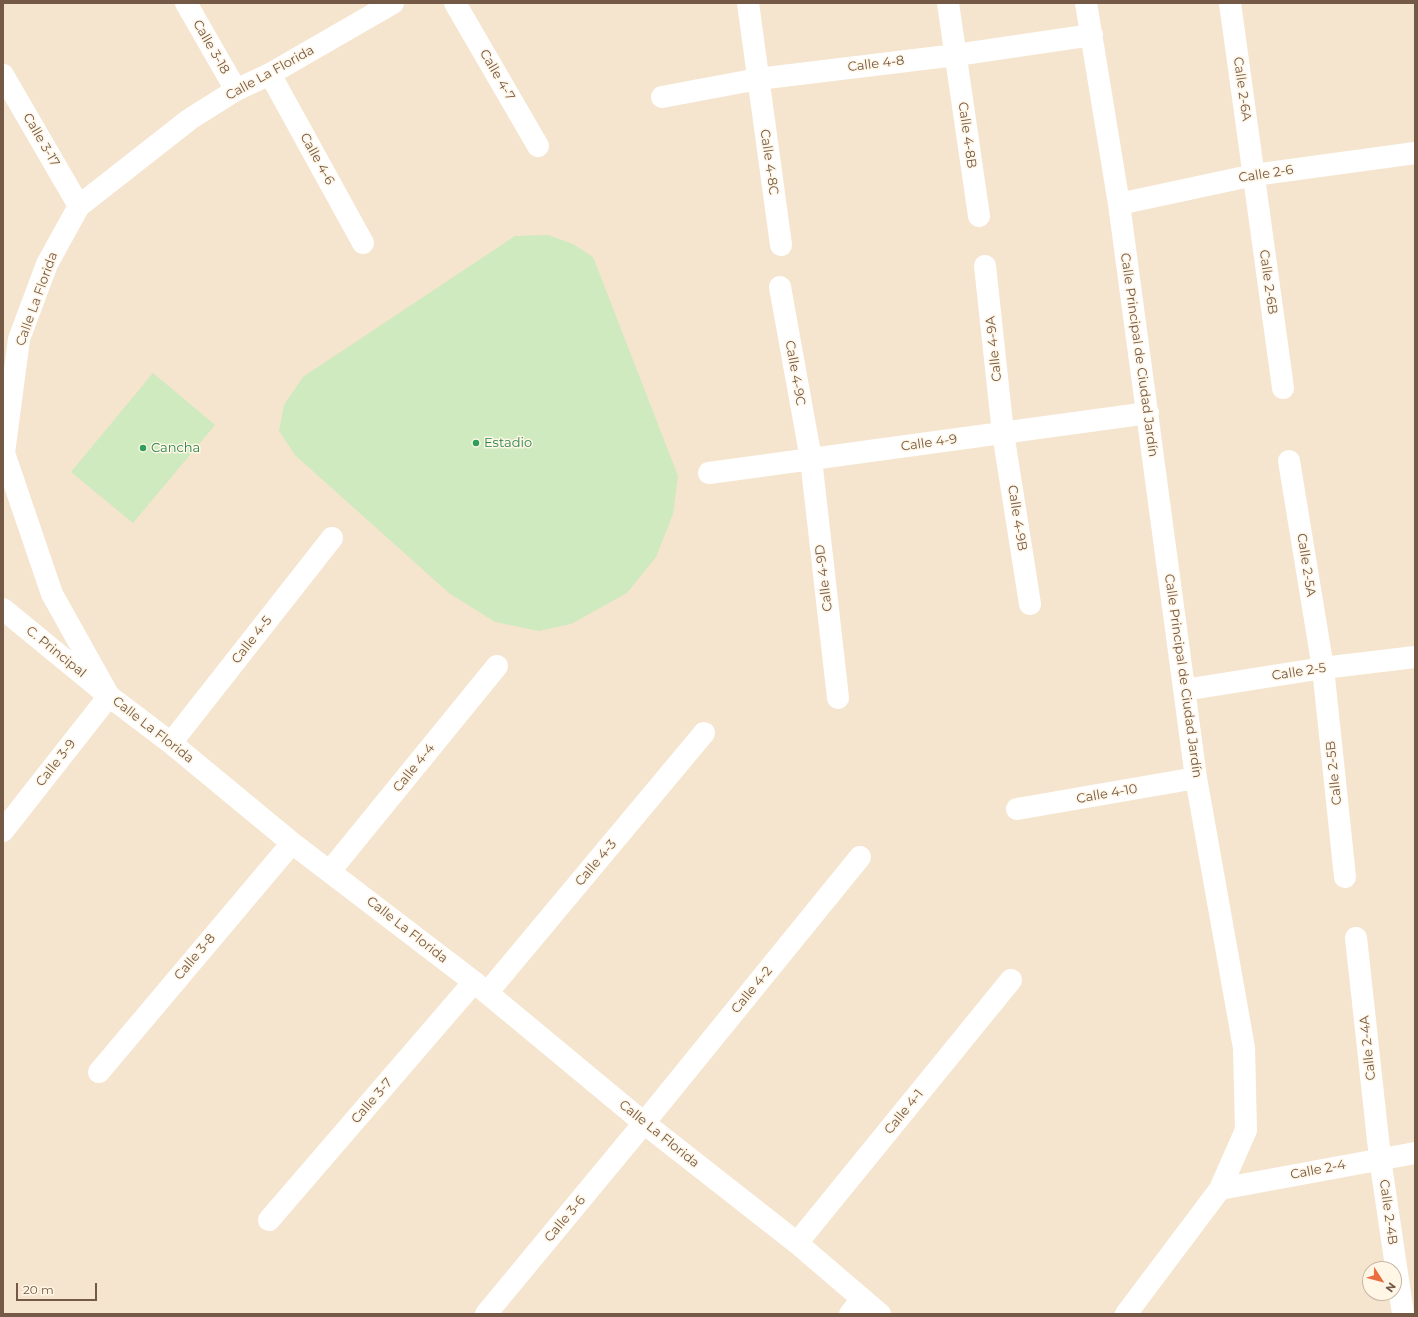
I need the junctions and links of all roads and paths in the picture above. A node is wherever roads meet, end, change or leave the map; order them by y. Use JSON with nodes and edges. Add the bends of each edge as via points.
{"nodes":[{"id":1,"x":186,"y":3,"type":"edge"},
{"id":2,"x":393,"y":3,"type":"edge"},
{"id":3,"x":455,"y":3,"type":"edge"},
{"id":4,"x":748,"y":3,"type":"edge"},
{"id":5,"x":948,"y":3,"type":"edge"},
{"id":6,"x":1086,"y":3,"type":"edge"},
{"id":7,"x":1230,"y":3,"type":"edge"},
{"id":8,"x":1092,"y":35,"type":"junction"},
{"id":9,"x":956,"y":54,"type":"junction"},
{"id":10,"x":270,"y":74,"type":"junction"},
{"id":11,"x":3,"y":75,"type":"edge"},
{"id":12,"x":758,"y":79,"type":"junction"},
{"id":13,"x":236,"y":90,"type":"junction"},
{"id":14,"x":662,"y":97,"type":"dead end"},
{"id":15,"x":538,"y":146,"type":"dead end"},
{"id":16,"x":1415,"y":153,"type":"edge"},
{"id":17,"x":1254,"y":175,"type":"junction"},
{"id":18,"x":1119,"y":204,"type":"junction"},
{"id":19,"x":80,"y":206,"type":"junction"},
{"id":20,"x":979,"y":216,"type":"dead end"},
{"id":21,"x":363,"y":243,"type":"dead end"},
{"id":22,"x":781,"y":245,"type":"dead end"},
{"id":23,"x":986,"y":266,"type":"dead end"},
{"id":24,"x":780,"y":287,"type":"dead end"},
{"id":25,"x":1283,"y":388,"type":"dead end"},
{"id":26,"x":1148,"y":413,"type":"junction"},
{"id":27,"x":1003,"y":433,"type":"junction"},
{"id":28,"x":810,"y":459,"type":"junction"},
{"id":29,"x":1289,"y":462,"type":"dead end"},
{"id":30,"x":709,"y":473,"type":"dead end"},
{"id":31,"x":332,"y":538,"type":"dead end"},
{"id":32,"x":1030,"y":604,"type":"dead end"},
{"id":33,"x":3,"y":609,"type":"edge"},
{"id":34,"x":1415,"y":657,"type":"edge"},
{"id":35,"x":497,"y":666,"type":"dead end"},
{"id":36,"x":1323,"y":668,"type":"junction"},
{"id":37,"x":1184,"y":690,"type":"junction"},
{"id":38,"x":109,"y":696,"type":"junction"},
{"id":39,"x":838,"y":698,"type":"dead end"},
{"id":40,"x":704,"y":733,"type":"dead end"},
{"id":41,"x":172,"y":743,"type":"junction"},
{"id":42,"x":1196,"y":778,"type":"junction"},
{"id":43,"x":1017,"y":810,"type":"dead end"},
{"id":44,"x":3,"y":831,"type":"edge"},
{"id":45,"x":292,"y":843,"type":"junction"},
{"id":46,"x":860,"y":857,"type":"dead end"},
{"id":47,"x":330,"y":871,"type":"junction"},
{"id":48,"x":1345,"y":877,"type":"dead end"},
{"id":49,"x":1356,"y":938,"type":"dead end"},
{"id":50,"x":1011,"y":980,"type":"dead end"},
{"id":51,"x":481,"y":987,"type":"junction"},
{"id":52,"x":99,"y":1072,"type":"dead end"},
{"id":53,"x":644,"y":1123,"type":"junction"},
{"id":54,"x":1415,"y":1153,"type":"edge"},
{"id":55,"x":1380,"y":1158,"type":"junction"},
{"id":56,"x":1220,"y":1188,"type":"junction"},
{"id":57,"x":269,"y":1220,"type":"dead end"},
{"id":58,"x":797,"y":1243,"type":"junction"},
{"id":59,"x":856,"y":1307,"type":"edge"},
{"id":60,"x":486,"y":1314,"type":"edge"},
{"id":61,"x":880,"y":1314,"type":"edge"},
{"id":62,"x":1126,"y":1314,"type":"edge"},
{"id":63,"x":1403,"y":1314,"type":"edge"}],
"edges":[{"from":1,"to":13,"type":"street","name":"Calle 3-18"},
{"from":2,"to":10,"type":"street","name":"Calle La Florida"},
{"from":3,"to":15,"type":"street","name":"Calle 4-7"},
{"from":4,"to":12,"type":"street","name":"Calle 4-8C"},
{"from":5,"to":9,"type":"street","name":"Calle 4-8B"},
{"from":6,"to":8,"type":"street","name":"Calle Principal de Ciudad Jardín"},
{"from":7,"to":17,"type":"street","name":"Calle 2-6A"},
{"from":8,"to":9,"type":"street","name":"Calle 4-8"},
{"from":8,"to":18,"type":"street","name":"Calle Principal de Ciudad Jardín"},
{"from":9,"to":12,"type":"street","name":"Calle 4-8"},
{"from":9,"to":20,"type":"street","name":"Calle 4-8B"},
{"from":10,"to":13,"type":"street","name":"Calle La Florida"},
{"from":10,"to":21,"type":"street","name":"Calle 4-6"},
{"from":11,"to":19,"type":"street","name":"Calle 3-17"},
{"from":12,"to":14,"type":"street","name":"Calle 4-8"},
{"from":12,"to":22,"type":"street","name":"Calle 4-8C"},
{"from":13,"to":19,"type":"street","name":"Calle La Florida","via":[[190,119]]},
{"from":16,"to":17,"type":"street","name":"Calle 2-6"},
{"from":17,"to":18,"type":"street","name":"Calle 2-6"},
{"from":17,"to":25,"type":"street","name":"Calle 2-6B"},
{"from":18,"to":26,"type":"street","name":"Calle Principal de Ciudad Jardín"},
{"from":19,"to":38,"type":"street","name":"Calle La Florida","via":[[47,264],[19,339],[4,453],[52,594]]},
{"from":23,"to":27,"type":"street","name":"Calle 4-9A"},
{"from":24,"to":28,"type":"street","name":"Calle 4-9C"},
{"from":26,"to":27,"type":"street","name":"Calle 4-9"},
{"from":26,"to":37,"type":"street","name":"Calle Principal de Ciudad Jardín"},
{"from":27,"to":28,"type":"street","name":"Calle 4-9"},
{"from":27,"to":32,"type":"street","name":"Calle 4-9B"},
{"from":28,"to":30,"type":"street","name":"Calle 4-9"},
{"from":28,"to":39,"type":"street","name":"Calle 4-9D"},
{"from":29,"to":36,"type":"street","name":"Calle 2-5A"},
{"from":31,"to":41,"type":"street","name":"Calle 4-5"},
{"from":33,"to":38,"type":"street","name":"C. Principal"},
{"from":34,"to":36,"type":"street","name":"Calle 2-5"},
{"from":35,"to":47,"type":"street","name":"Calle 4-4"},
{"from":36,"to":37,"type":"street","name":"Calle 2-5"},
{"from":36,"to":48,"type":"street","name":"Calle 2-5B"},
{"from":37,"to":42,"type":"street","name":"Calle Principal de Ciudad Jardín"},
{"from":38,"to":41,"type":"street","name":"Calle La Florida"},
{"from":38,"to":44,"type":"street","name":"Calle 3-9"},
{"from":40,"to":51,"type":"street","name":"Calle 4-3"},
{"from":41,"to":45,"type":"street","name":"Calle La Florida"},
{"from":42,"to":43,"type":"street","name":"Calle 4-10"},
{"from":42,"to":56,"type":"street","name":"Calle Principal de Ciudad Jardín","via":[[1244,1048],[1246,1130]]},
{"from":45,"to":47,"type":"street","name":"Calle La Florida"},
{"from":45,"to":52,"type":"street","name":"Calle 3-8"},
{"from":46,"to":53,"type":"street","name":"Calle 4-2"},
{"from":47,"to":51,"type":"street","name":"Calle La Florida"},
{"from":49,"to":55,"type":"street","name":"Calle 2-4A"},
{"from":50,"to":58,"type":"street","name":"Calle 4-1"},
{"from":51,"to":53,"type":"street","name":"Calle La Florida"},
{"from":51,"to":57,"type":"street","name":"Calle 3-7"},
{"from":53,"to":58,"type":"street","name":"Calle La Florida"},
{"from":53,"to":60,"type":"street","name":"Calle 3-6"},
{"from":54,"to":55,"type":"street","name":"Calle 2-4"},
{"from":55,"to":56,"type":"street","name":"Calle 2-4"},
{"from":55,"to":63,"type":"street","name":"Calle 2-4B"},
{"from":56,"to":62,"type":"street","name":"Calle Principal de Ciudad Jardín"},
{"from":58,"to":59,"type":"street","name":"Calle La Florida"},
{"from":59,"to":61,"type":"street","name":"Calle La Florida"}]}
